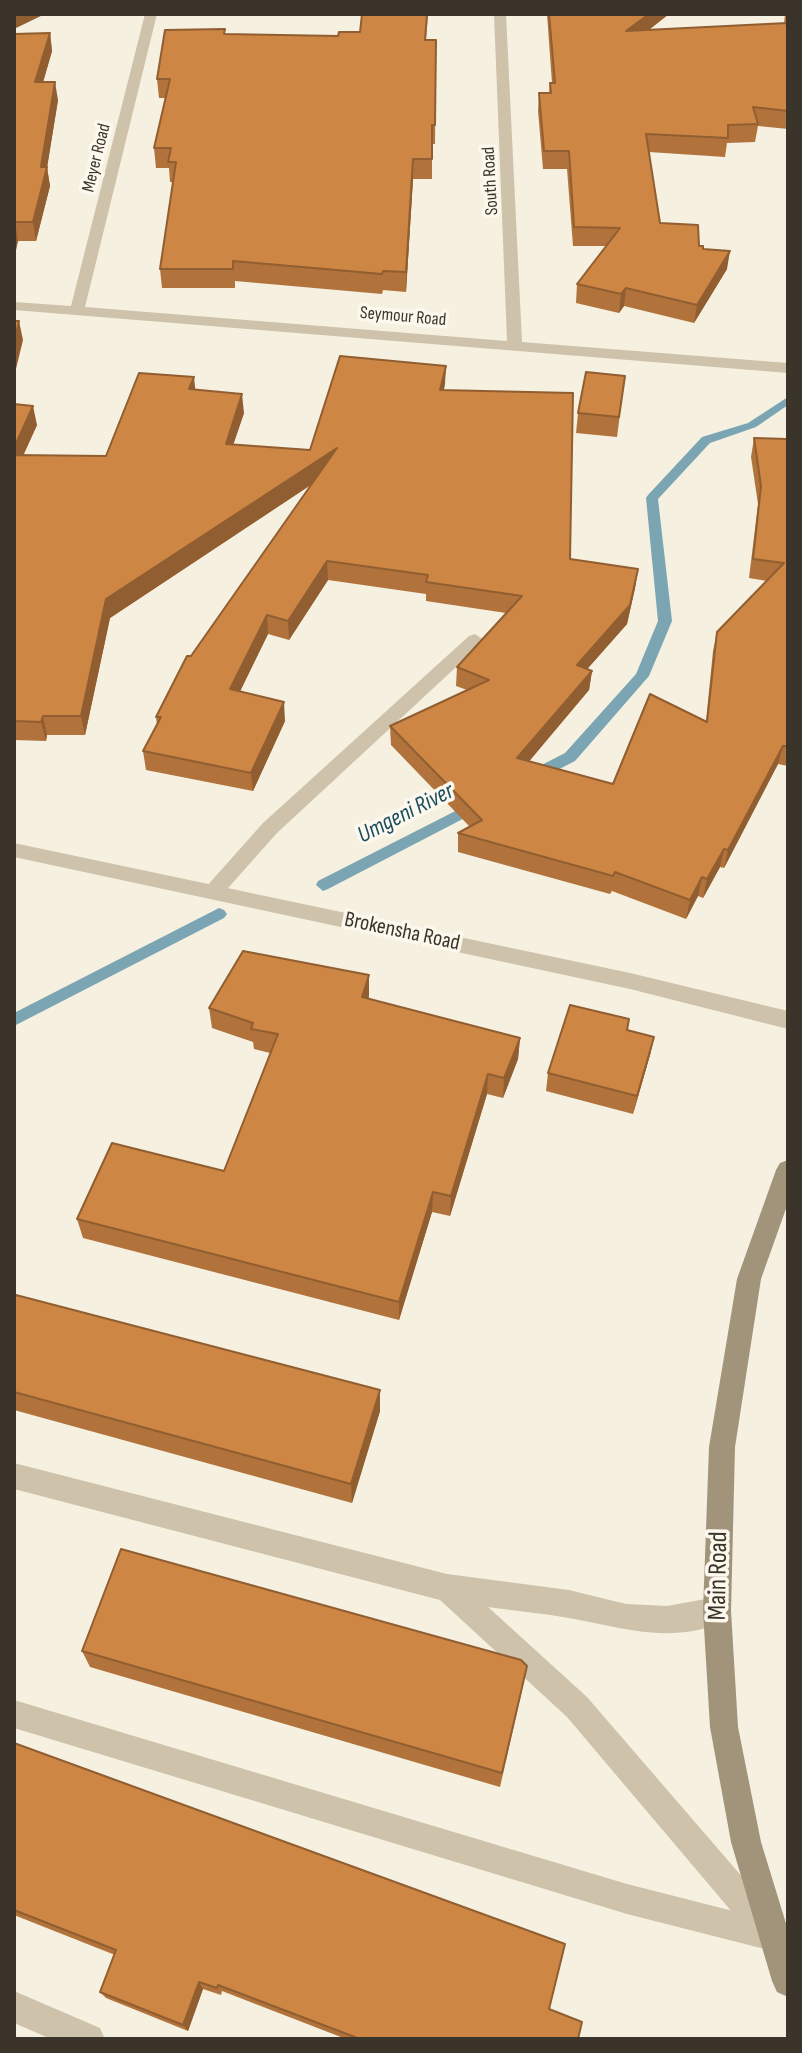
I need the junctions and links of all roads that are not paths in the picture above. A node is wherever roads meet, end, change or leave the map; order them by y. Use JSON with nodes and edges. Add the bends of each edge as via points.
{"nodes":[{"id":1,"x":151,"y":14,"type":"edge"},
{"id":2,"x":500,"y":14,"type":"edge"},
{"id":3,"x":14,"y":306,"type":"edge"},
{"id":4,"x":77,"y":311,"type":"junction"},
{"id":5,"x":515,"y":346,"type":"junction"},
{"id":6,"x":785,"y":368,"type":"edge"},
{"id":7,"x":475,"y":640,"type":"dead end"},
{"id":8,"x":14,"y":850,"type":"edge"},
{"id":9,"x":213,"y":892,"type":"junction"},
{"id":10,"x":788,"y":1020,"type":"edge"},
{"id":11,"x":788,"y":1170,"type":"edge"},
{"id":12,"x":14,"y":1476,"type":"edge"},
{"id":13,"x":447,"y":1588,"type":"junction"},
{"id":14,"x":717,"y":1611,"type":"junction"},
{"id":15,"x":14,"y":1714,"type":"edge"},
{"id":16,"x":782,"y":1940,"type":"edge"},
{"id":17,"x":788,"y":1981,"type":"edge"},
{"id":18,"x":14,"y":2007,"type":"edge"},
{"id":19,"x":89,"y":2039,"type":"edge"}],
"edges":[{"from":1,"to":4,"type":"street","name":"Meyer Road"},
{"from":2,"to":5,"type":"street","name":"South Road"},
{"from":3,"to":4,"type":"street","name":"Seymour Road"},
{"from":4,"to":5,"type":"street","name":"Seymour Road"},
{"from":5,"to":6,"type":"street","name":"Seymour Road"},
{"from":7,"to":9,"type":"street","via":[[270,828]]},
{"from":8,"to":9,"type":"street","name":"Brokensha Road"},
{"from":9,"to":10,"type":"street","name":"Brokensha Road"},
{"from":11,"to":14,"type":"main road","name":"Main Road","via":[[749,1279],[724,1432]]},
{"from":12,"to":13,"type":"street"},
{"from":13,"to":14,"type":"street","via":[[569,1604],[626,1618],[667,1620]]},
{"from":13,"to":16,"type":"street","via":[[577,1707]]},
{"from":14,"to":16,"type":"main road","name":"Main Road","via":[[724,1727],[746,1842]]},
{"from":15,"to":16,"type":"street","via":[[627,1899]]},
{"from":16,"to":17,"type":"main road","name":"Main Road"},
{"from":18,"to":19,"type":"street"}]}
